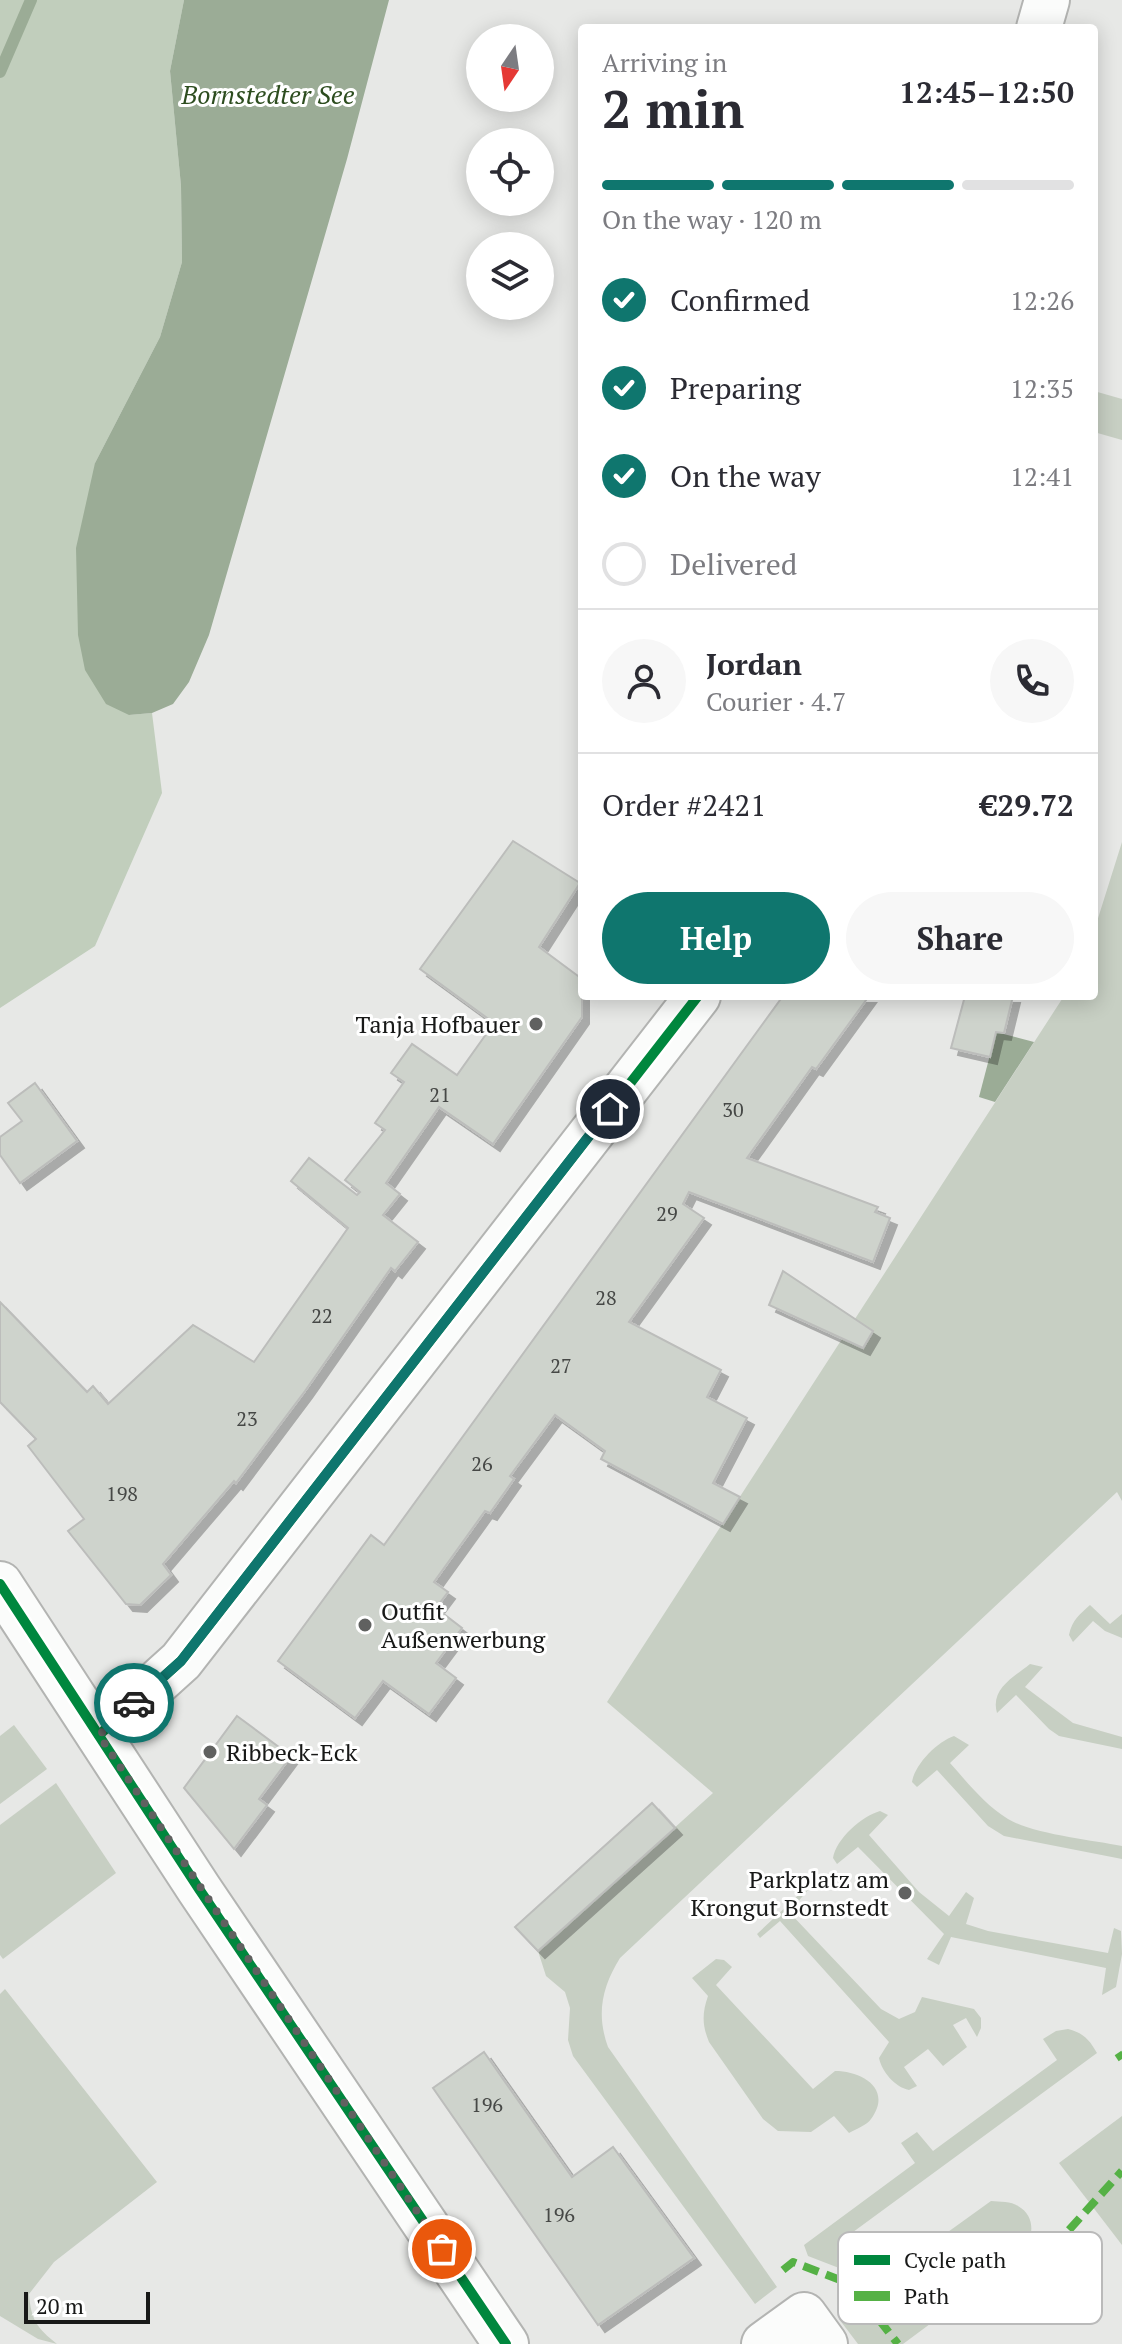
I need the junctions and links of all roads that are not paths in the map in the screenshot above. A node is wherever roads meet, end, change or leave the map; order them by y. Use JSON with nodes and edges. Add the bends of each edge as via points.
{"nodes":[{"id":1,"x":1047,"y":0,"type":"edge"},
{"id":2,"x":1040,"y":24,"type":"edge"},
{"id":3,"x":695,"y":1000,"type":"edge"},
{"id":4,"x":0,"y":1584,"type":"edge"},
{"id":5,"x":99,"y":1735,"type":"junction"},
{"id":6,"x":506,"y":2344,"type":"edge"},
{"id":7,"x":764,"y":2344,"type":"edge"},
{"id":8,"x":825,"y":2344,"type":"edge"}],
"edges":[{"from":1,"to":2,"type":"street"},
{"from":3,"to":5,"type":"street","via":[[181,1661]]},
{"from":4,"to":5,"type":"street"},
{"from":5,"to":6,"type":"street"},
{"from":7,"to":8,"type":"street","via":[[804,2315]]}]}
